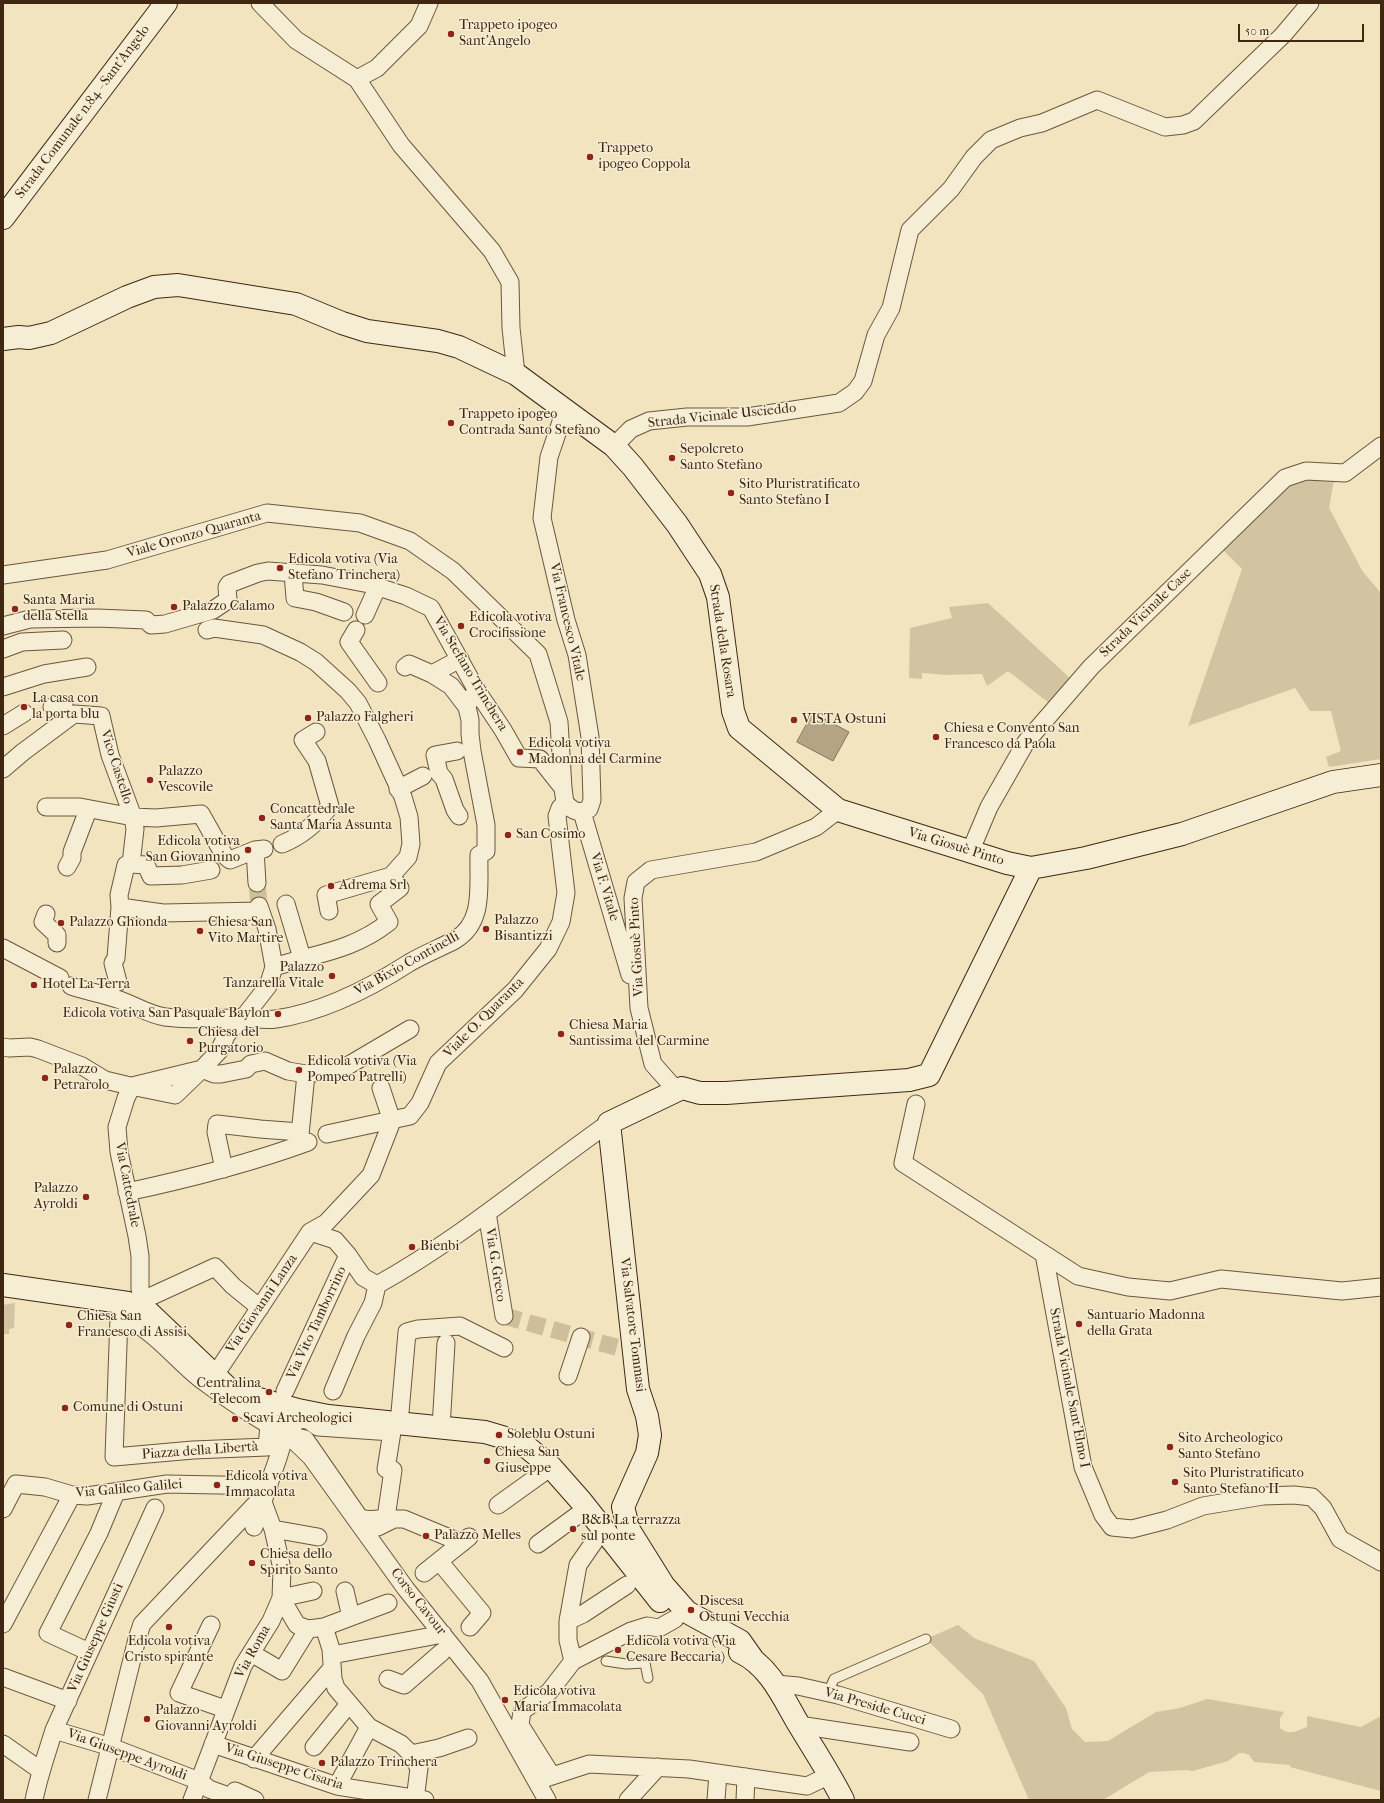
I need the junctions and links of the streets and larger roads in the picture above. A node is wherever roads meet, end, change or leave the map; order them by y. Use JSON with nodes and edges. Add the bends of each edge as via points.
{"nodes":[{"id":1,"x":260,"y":3,"type":"edge"},
{"id":2,"x":429,"y":3,"type":"edge"},
{"id":3,"x":1310,"y":3,"type":"edge"},
{"id":4,"x":164,"y":4,"type":"edge"},
{"id":5,"x":357,"y":79,"type":"junction"},
{"id":6,"x":3,"y":218,"type":"edge"},
{"id":7,"x":8,"y":334,"type":"edge"},
{"id":8,"x":516,"y":374,"type":"junction"},
{"id":9,"x":565,"y":410,"type":"junction"},
{"id":10,"x":614,"y":446,"type":"junction"},
{"id":11,"x":1381,"y":446,"type":"edge"},
{"id":12,"x":293,"y":573,"type":"junction"},
{"id":13,"x":3,"y":575,"type":"edge"},
{"id":14,"x":378,"y":588,"type":"junction"},
{"id":15,"x":344,"y":612,"type":"dead end"},
{"id":16,"x":365,"y":615,"type":"dead end"},
{"id":17,"x":3,"y":626,"type":"edge"},
{"id":18,"x":207,"y":630,"type":"dead end"},
{"id":19,"x":356,"y":630,"type":"dead end"},
{"id":20,"x":63,"y":640,"type":"dead end"},
{"id":21,"x":3,"y":649,"type":"edge"},
{"id":22,"x":460,"y":659,"type":"junction"},
{"id":23,"x":87,"y":667,"type":"dead end"},
{"id":24,"x":406,"y":667,"type":"dead end"},
{"id":25,"x":432,"y":674,"type":"junction"},
{"id":26,"x":3,"y":687,"type":"edge"},
{"id":27,"x":477,"y":691,"type":"junction"},
{"id":28,"x":356,"y":701,"type":"junction"},
{"id":29,"x":467,"y":707,"type":"junction"},
{"id":30,"x":24,"y":713,"type":"dead end"},
{"id":31,"x":3,"y":726,"type":"edge"},
{"id":32,"x":316,"y":732,"type":"dead end"},
{"id":33,"x":457,"y":751,"type":"dead end"},
{"id":34,"x":3,"y":769,"type":"edge"},
{"id":35,"x":431,"y":775,"type":"junction"},
{"id":36,"x":1381,"y":775,"type":"edge"},
{"id":37,"x":398,"y":789,"type":"junction"},
{"id":38,"x":564,"y":795,"type":"junction"},
{"id":39,"x":46,"y":807,"type":"dead end"},
{"id":40,"x":88,"y":810,"type":"junction"},
{"id":41,"x":838,"y":810,"type":"junction"},
{"id":42,"x":582,"y":812,"type":"junction"},
{"id":43,"x":459,"y":816,"type":"dead end"},
{"id":44,"x":133,"y":817,"type":"junction"},
{"id":45,"x":282,"y":844,"type":"dead end"},
{"id":46,"x":970,"y":852,"type":"junction"},
{"id":47,"x":131,"y":864,"type":"junction"},
{"id":48,"x":67,"y":866,"type":"dead end"},
{"id":49,"x":1031,"y":868,"type":"junction"},
{"id":50,"x":211,"y":870,"type":"dead end"},
{"id":51,"x":391,"y":876,"type":"junction"},
{"id":52,"x":257,"y":883,"type":"tunnel mouth"},
{"id":53,"x":328,"y":903,"type":"dead end"},
{"id":54,"x":286,"y":904,"type":"dead end"},
{"id":55,"x":120,"y":907,"type":"junction"},
{"id":56,"x":46,"y":914,"type":"dead end"},
{"id":57,"x":57,"y":942,"type":"dead end"},
{"id":58,"x":3,"y":948,"type":"edge"},
{"id":59,"x":302,"y":958,"type":"junction"},
{"id":60,"x":274,"y":967,"type":"junction"},
{"id":61,"x":118,"y":982,"type":"dead end"},
{"id":62,"x":639,"y":1008,"type":"junction"},
{"id":63,"x":243,"y":1018,"type":"junction"},
{"id":64,"x":410,"y":1029,"type":"dead end"},
{"id":65,"x":3,"y":1047,"type":"edge"},
{"id":66,"x":201,"y":1070,"type":"junction"},
{"id":67,"x":306,"y":1074,"type":"junction"},
{"id":68,"x":132,"y":1086,"type":"junction"},
{"id":69,"x":381,"y":1088,"type":"dead end"},
{"id":70,"x":677,"y":1091,"type":"junction"},
{"id":71,"x":916,"y":1104,"type":"dead end"},
{"id":72,"x":392,"y":1121,"type":"junction"},
{"id":73,"x":610,"y":1123,"type":"junction"},
{"id":74,"x":327,"y":1134,"type":"dead end"},
{"id":75,"x":302,"y":1139,"type":"junction"},
{"id":76,"x":224,"y":1169,"type":"junction"},
{"id":77,"x":126,"y":1192,"type":"junction"},
{"id":78,"x":487,"y":1214,"type":"junction"},
{"id":79,"x":310,"y":1232,"type":"junction"},
{"id":80,"x":1044,"y":1254,"type":"junction"},
{"id":81,"x":348,"y":1255,"type":"junction"},
{"id":82,"x":3,"y":1285,"type":"edge"},
{"id":83,"x":377,"y":1286,"type":"junction"},
{"id":84,"x":1381,"y":1287,"type":"edge"},
{"id":85,"x":260,"y":1308,"type":"junction"},
{"id":86,"x":143,"y":1312,"type":"junction"},
{"id":87,"x":504,"y":1316,"type":"dead end"},
{"id":88,"x":581,"y":1337,"type":"dead end"},
{"id":89,"x":446,"y":1343,"type":"dead end"},
{"id":90,"x":504,"y":1348,"type":"dead end"},
{"id":91,"x":215,"y":1375,"type":"junction"},
{"id":92,"x":568,"y":1376,"type":"dead end"},
{"id":93,"x":231,"y":1391,"type":"junction"},
{"id":94,"x":285,"y":1391,"type":"dead end"},
{"id":95,"x":333,"y":1391,"type":"dead end"},
{"id":96,"x":298,"y":1410,"type":"junction"},
{"id":97,"x":400,"y":1424,"type":"junction"},
{"id":98,"x":441,"y":1428,"type":"junction"},
{"id":99,"x":286,"y":1433,"type":"junction"},
{"id":100,"x":551,"y":1467,"type":"junction"},
{"id":101,"x":116,"y":1492,"type":"junction"},
{"id":102,"x":266,"y":1494,"type":"junction"},
{"id":103,"x":72,"y":1495,"type":"junction"},
{"id":104,"x":498,"y":1505,"type":"dead end"},
{"id":105,"x":3,"y":1508,"type":"edge"},
{"id":106,"x":155,"y":1508,"type":"dead end"},
{"id":107,"x":586,"y":1509,"type":"junction"},
{"id":108,"x":386,"y":1518,"type":"joint"},
{"id":109,"x":254,"y":1527,"type":"dead end"},
{"id":110,"x":273,"y":1529,"type":"junction"},
{"id":111,"x":365,"y":1533,"type":"junction"},
{"id":112,"x":318,"y":1537,"type":"dead end"},
{"id":113,"x":596,"y":1538,"type":"dead end"},
{"id":114,"x":538,"y":1544,"type":"dead end"},
{"id":115,"x":439,"y":1561,"type":"junction"},
{"id":116,"x":1381,"y":1562,"type":"edge"},
{"id":117,"x":424,"y":1573,"type":"dead end"},
{"id":118,"x":627,"y":1585,"type":"dead end"},
{"id":119,"x":313,"y":1591,"type":"dead end"},
{"id":120,"x":344,"y":1591,"type":"dead end"},
{"id":121,"x":281,"y":1598,"type":"junction"},
{"id":122,"x":388,"y":1603,"type":"dead end"},
{"id":123,"x":351,"y":1617,"type":"junction"},
{"id":124,"x":675,"y":1619,"type":"junction"},
{"id":125,"x":568,"y":1621,"type":"junction"},
{"id":126,"x":3,"y":1624,"type":"edge"},
{"id":127,"x":211,"y":1625,"type":"dead end"},
{"id":128,"x":470,"y":1627,"type":"dead end"},
{"id":129,"x":316,"y":1628,"type":"junction"},
{"id":130,"x":443,"y":1634,"type":"junction"},
{"id":131,"x":89,"y":1652,"type":"junction"},
{"id":132,"x":442,"y":1652,"type":"dead end"},
{"id":133,"x":251,"y":1654,"type":"junction"},
{"id":134,"x":752,"y":1658,"type":"junction"},
{"id":135,"x":574,"y":1661,"type":"junction"},
{"id":136,"x":332,"y":1662,"type":"junction"},
{"id":137,"x":3,"y":1677,"type":"edge"},
{"id":138,"x":388,"y":1679,"type":"dead end"},
{"id":139,"x":776,"y":1684,"type":"junction"},
{"id":140,"x":68,"y":1701,"type":"junction"},
{"id":141,"x":349,"y":1704,"type":"junction"},
{"id":142,"x":225,"y":1709,"type":"junction"},
{"id":143,"x":799,"y":1725,"type":"junction"},
{"id":144,"x":369,"y":1727,"type":"junction"},
{"id":145,"x":951,"y":1729,"type":"dead end"},
{"id":146,"x":54,"y":1730,"type":"junction"},
{"id":147,"x":468,"y":1738,"type":"dead end"},
{"id":148,"x":910,"y":1742,"type":"dead end"},
{"id":149,"x":3,"y":1744,"type":"edge"},
{"id":150,"x":213,"y":1744,"type":"junction"},
{"id":151,"x":111,"y":1747,"type":"junction"},
{"id":152,"x":314,"y":1747,"type":"dead end"},
{"id":153,"x":411,"y":1754,"type":"junction"},
{"id":154,"x":254,"y":1759,"type":"junction"},
{"id":155,"x":658,"y":1767,"type":"junction"},
{"id":156,"x":40,"y":1770,"type":"junction"},
{"id":157,"x":718,"y":1773,"type":"junction"},
{"id":158,"x":830,"y":1774,"type":"junction"},
{"id":159,"x":746,"y":1777,"type":"junction"},
{"id":160,"x":545,"y":1778,"type":"junction"},
{"id":161,"x":199,"y":1781,"type":"junction"},
{"id":162,"x":337,"y":1786,"type":"junction"},
{"id":163,"x":807,"y":1793,"type":"edge"},
{"id":164,"x":419,"y":1799,"type":"edge"},
{"id":165,"x":34,"y":1800,"type":"edge"},
{"id":166,"x":97,"y":1800,"type":"edge"},
{"id":167,"x":192,"y":1800,"type":"edge"},
{"id":168,"x":255,"y":1800,"type":"edge"},
{"id":169,"x":547,"y":1800,"type":"edge"},
{"id":170,"x":628,"y":1800,"type":"edge"},
{"id":171,"x":716,"y":1800,"type":"edge"},
{"id":172,"x":745,"y":1800,"type":"edge"},
{"id":173,"x":843,"y":1800,"type":"edge"}],
"edges":[{"from":1,"to":5,"type":"street","via":[[296,40]]},
{"from":2,"to":5,"type":"street","via":[[420,26],[377,68]]},
{"from":3,"to":10,"type":"street","name":"Strada Vicinale Uscieddo","via":[[1283,35],[1194,121],[1165,127],[1097,100],[1042,123],[1020,128],[991,140],[974,157],[951,189],[910,230],[891,308],[876,335],[863,381],[854,392],[839,403],[747,417],[649,421],[631,429]]},
{"from":4,"to":6,"type":"street","name":"Strada Comunale n.84 - Sant'Angelo"},
{"from":5,"to":8,"type":"street","via":[[400,145],[492,251],[510,282]]},
{"from":7,"to":8,"type":"street","name":"Strada della Rosara","via":[[29,338],[51,333],[127,297],[154,287],[178,285],[296,304],[367,331],[438,341],[459,347]]},
{"from":8,"to":9,"type":"street","name":"Strada della Rosara"},
{"from":9,"to":10,"type":"street","name":"Strada della Rosara"},
{"from":9,"to":42,"type":"street","name":"Via Francesco Vitale","via":[[549,457],[542,518],[577,655],[590,737],[592,800],[589,809]]},
{"from":10,"to":41,"type":"street","name":"Strada della Rosara","via":[[677,524],[710,574],[718,596],[733,711],[739,728]]},
{"from":11,"to":46,"type":"street","name":"Strada Vicinale Case","via":[[1345,473],[1306,471],[1286,478],[1091,667],[1026,742],[989,807]]},
{"from":12,"to":14,"type":"street","name":"Via Stefano Trinchera","via":[[322,575]]},
{"from":12,"to":15,"type":"street","via":[[295,598]]},
{"from":12,"to":17,"type":"street","name":"Via Stefano Trinchera","via":[[258,572],[227,587],[228,600],[212,610],[165,624],[151,625],[146,620],[97,618],[30,619]]},
{"from":13,"to":38,"type":"street","name":"Viale Oronzo Quaranta","via":[[106,560],[267,513],[360,523],[410,541],[453,571],[538,654],[559,722]]},
{"from":14,"to":16,"type":"street"},
{"from":14,"to":22,"type":"street","name":"Via Stefano Trinchera","via":[[406,596],[431,608]]},
{"from":18,"to":28,"type":"street","via":[[214,628],[263,635],[300,652],[316,662]]},
{"from":19,"to":28,"type":"street","via":[[349,642],[381,681]]},
{"from":20,"to":21,"type":"street","via":[[22,642]]},
{"from":22,"to":25,"type":"street"},
{"from":22,"to":27,"type":"street","name":"Via Stefano Trinchera"},
{"from":23,"to":26,"type":"street","via":[[44,674]]},
{"from":24,"to":25,"type":"street","via":[[409,664]]},
{"from":25,"to":29,"type":"street","via":[[451,686]]},
{"from":27,"to":29,"type":"street"},
{"from":27,"to":38,"type":"street","name":"Via Stefano Trinchera","via":[[519,758],[540,760]]},
{"from":28,"to":37,"type":"street","via":[[377,740]]},
{"from":29,"to":63,"type":"street","name":"Via Bixio Continelli","via":[[472,751],[486,825],[486,851],[479,855],[478,907],[469,927],[454,940],[348,996],[318,1008],[276,1019]]},
{"from":30,"to":31,"type":"street"},
{"from":32,"to":45,"type":"street","via":[[303,740],[317,761],[330,806],[299,837]]},
{"from":33,"to":35,"type":"street","via":[[435,755]]},
{"from":34,"to":44,"type":"street","name":"Vico Castello","via":[[74,714],[101,716],[110,755]]},
{"from":35,"to":37,"type":"street"},
{"from":35,"to":43,"type":"street","via":[[444,779]]},
{"from":36,"to":49,"type":"street","via":[[1333,782],[1182,834],[1086,858]]},
{"from":37,"to":51,"type":"street","via":[[410,817],[411,844],[408,857]]},
{"from":38,"to":42,"type":"street","via":[[573,811]]},
{"from":38,"to":72,"type":"street","name":"Viale O. Quaranta","via":[[557,816],[566,893],[561,922],[548,949],[515,990],[438,1063],[420,1103],[410,1116]]},
{"from":39,"to":40,"type":"street","via":[[80,807]]},
{"from":40,"to":44,"type":"street"},
{"from":40,"to":48,"type":"street"},
{"from":41,"to":46,"type":"street","name":"Via Giosuè Pinto"},
{"from":41,"to":62,"type":"street","name":"Via Giosuè Pinto","via":[[816,827],[756,852],[651,870],[636,882],[633,898]]},
{"from":42,"to":62,"type":"street","name":"Via F. Vitale"},
{"from":44,"to":47,"type":"street","name":"Vico Castello","via":[[135,828]]},
{"from":44,"to":52,"type":"street","via":[[156,818],[201,814],[224,855],[230,860],[260,850]]},
{"from":46,"to":49,"type":"street","name":"Via Giosuè Pinto"},
{"from":47,"to":50,"type":"street","via":[[146,865],[151,876],[167,877]]},
{"from":47,"to":55,"type":"street","via":[[126,865],[119,895]]},
{"from":49,"to":70,"type":"street","via":[[930,1075],[909,1080],[726,1093],[700,1093],[682,1088]]},
{"from":51,"to":53,"type":"street"},
{"from":51,"to":59,"type":"street","via":[[400,888],[379,904],[389,922],[356,943],[336,951]]},
{"from":54,"to":59,"type":"street"},
{"from":55,"to":60,"type":"street","via":[[163,913],[260,908]]},
{"from":55,"to":61,"type":"street","via":[[116,958],[113,963]]},
{"from":56,"to":57,"type":"street","via":[[42,922],[57,936]]},
{"from":58,"to":63,"type":"street","via":[[65,982],[164,1017]]},
{"from":59,"to":60,"type":"street"},
{"from":60,"to":63,"type":"street","via":[[268,986]]},
{"from":62,"to":70,"type":"street","name":"Via Giosuè Pinto","via":[[653,1064]]},
{"from":63,"to":66,"type":"street","via":[[228,1034],[219,1051]]},
{"from":64,"to":67,"type":"street","via":[[348,1064],[332,1070]]},
{"from":65,"to":68,"type":"street","via":[[38,1049],[82,1066],[105,1080]]},
{"from":66,"to":67,"type":"street","via":[[221,1074],[246,1069],[251,1064],[265,1061],[288,1071]]},
{"from":66,"to":68,"type":"street","via":[[175,1095]]},
{"from":67,"to":75,"type":"street"},
{"from":68,"to":77,"type":"street","name":"Via Cattedrale","via":[[117,1127]]},
{"from":69,"to":72,"type":"street"},
{"from":70,"to":73,"type":"street"},
{"from":71,"to":80,"type":"street","via":[[903,1163]]},
{"from":72,"to":74,"type":"street","name":"Viale O. Quaranta"},
{"from":72,"to":79,"type":"street","via":[[371,1175],[326,1223]]},
{"from":73,"to":78,"type":"street"},
{"from":73,"to":134,"type":"street","name":"Via Salvatore Tommasi","via":[[638,1389],[650,1435],[647,1453],[623,1507],[629,1530],[664,1586],[687,1612],[740,1641]]},
{"from":75,"to":76,"type":"street","via":[[272,1156]]},
{"from":75,"to":76,"type":"street","via":[[260,1129],[216,1124]]},
{"from":76,"to":77,"type":"street","via":[[186,1180]]},
{"from":77,"to":86,"type":"street","name":"Via Cattedrale","via":[[138,1243]]},
{"from":78,"to":83,"type":"street"},
{"from":78,"to":87,"type":"street","name":"Via G. Greco"},
{"from":79,"to":81,"type":"street","via":[[335,1240]]},
{"from":79,"to":85,"type":"street","name":"Via Giovanni Lanza"},
{"from":80,"to":84,"type":"street","via":[[1078,1276],[1128,1287],[1170,1291],[1221,1279],[1342,1291]]},
{"from":80,"to":116,"type":"street","name":"Strada Vicinale Sant'Elmo I","via":[[1083,1467],[1103,1516],[1112,1527],[1132,1529],[1167,1520],[1203,1506],[1263,1496],[1312,1497],[1323,1508],[1340,1539]]},
{"from":81,"to":83,"type":"street","via":[[363,1277]]},
{"from":81,"to":94,"type":"street","name":"Via Vito Tamborrino"},
{"from":82,"to":86,"type":"street","via":[[128,1302]]},
{"from":83,"to":95,"type":"street","via":[[373,1303]]},
{"from":85,"to":86,"type":"street","via":[[215,1267]]},
{"from":85,"to":91,"type":"street","name":"Via Giovanni Lanza"},
{"from":86,"to":86,"type":"street","name":"Piazza della Libertà","via":[[130,1319],[119,1317],[114,1457],[267,1446],[269,1425],[203,1382]]},
{"from":86,"to":91,"type":"street","name":"Piazza della Libertà"},
{"from":88,"to":92,"type":"street"},
{"from":89,"to":98,"type":"street"},
{"from":90,"to":97,"type":"street","via":[[460,1326],[407,1332]]},
{"from":91,"to":93,"type":"street","name":"Piazza della Libertà"},
{"from":93,"to":96,"type":"street","name":"Piazza della Libertà"},
{"from":93,"to":99,"type":"street","name":"Corso Cavour"},
{"from":96,"to":97,"type":"street","name":"Piazza della Libertà"},
{"from":96,"to":99,"type":"street","name":"Piazza della Libertà","via":[[290,1419]]},
{"from":97,"to":98,"type":"street","name":"Piazza della Libertà"},
{"from":98,"to":100,"type":"street","name":"Piazza della Libertà","via":[[502,1436],[528,1448]]},
{"from":99,"to":102,"type":"street","name":"Piazza della Libertà"},
{"from":99,"to":111,"type":"street","name":"Corso Cavour","via":[[311,1457]]},
{"from":100,"to":104,"type":"street"},
{"from":100,"to":107,"type":"street","name":"Piazza della Libertà"},
{"from":101,"to":102,"type":"street","name":"Via Galileo Galilei","via":[[167,1484]]},
{"from":101,"to":103,"type":"street","name":"Via Galileo Galilei","via":[[87,1496]]},
{"from":101,"to":131,"type":"street","via":[[100,1533],[48,1633]]},
{"from":102,"to":109,"type":"street","name":"Piazza della Libertà"},
{"from":102,"to":110,"type":"street","name":"Via Roma"},
{"from":102,"to":151,"type":"street","via":[[142,1624]]},
{"from":103,"to":105,"type":"street","name":"Via Galileo Galilei","via":[[46,1487],[16,1484]]},
{"from":103,"to":126,"type":"street"},
{"from":106,"to":131,"type":"street","name":"Via Giuseppe Giusti"},
{"from":107,"to":114,"type":"street"},
{"from":107,"to":124,"type":"street","name":"Piazza della Libertà"},
{"from":108,"to":108,"type":"street","via":[[364,1520],[359,1517],[305,1439],[296,1437],[293,1433],[294,1424],[302,1419],[318,1427],[392,1432],[386,1469],[393,1470]]},
{"from":110,"to":112,"type":"street"},
{"from":110,"to":121,"type":"street","name":"Via Roma","via":[[282,1569]]},
{"from":111,"to":115,"type":"street","via":[[394,1519],[404,1519],[467,1540]]},
{"from":111,"to":130,"type":"street","name":"Corso Cavour"},
{"from":113,"to":125,"type":"street","via":[[578,1565]]},
{"from":115,"to":117,"type":"street"},
{"from":115,"to":128,"type":"street","via":[[482,1613]]},
{"from":118,"to":125,"type":"street"},
{"from":119,"to":121,"type":"street"},
{"from":120,"to":123,"type":"street"},
{"from":121,"to":129,"type":"street","via":[[297,1625]]},
{"from":121,"to":133,"type":"street","name":"Via Roma","via":[[271,1621]]},
{"from":122,"to":123,"type":"street"},
{"from":123,"to":129,"type":"street"},
{"from":124,"to":134,"type":"street"},
{"from":124,"to":135,"type":"street","via":[[659,1628],[647,1626],[631,1631]]},
{"from":125,"to":135,"type":"street","via":[[568,1640]]},
{"from":127,"to":142,"type":"street","via":[[179,1693]]},
{"from":129,"to":133,"type":"street","via":[[282,1671]]},
{"from":129,"to":136,"type":"street"},
{"from":130,"to":136,"type":"street"},
{"from":130,"to":160,"type":"street","name":"Corso Cavour","via":[[480,1681]]},
{"from":131,"to":140,"type":"street","name":"Via Giuseppe Giusti"},
{"from":132,"to":138,"type":"street","via":[[404,1685]]},
{"from":133,"to":142,"type":"street","name":"Via Roma","via":[[243,1666]]},
{"from":134,"to":139,"type":"street"},
{"from":135,"to":160,"type":"street","via":[[549,1692],[522,1711],[520,1725]]},
{"from":136,"to":141,"type":"street","via":[[336,1688]]},
{"from":136,"to":154,"type":"street"},
{"from":137,"to":140,"type":"street"},
{"from":139,"to":143,"type":"street"},
{"from":139,"to":145,"type":"street","name":"Via Preside Cucci","via":[[798,1686],[864,1702]]},
{"from":140,"to":146,"type":"street","name":"Via Giuseppe Giusti"},
{"from":141,"to":144,"type":"street"},
{"from":141,"to":152,"type":"street"},
{"from":142,"to":150,"type":"street","name":"Via Roma"},
{"from":143,"to":148,"type":"street"},
{"from":143,"to":158,"type":"street"},
{"from":144,"to":153,"type":"street","via":[[401,1744]]},
{"from":144,"to":162,"type":"street"},
{"from":146,"to":151,"type":"street","name":"Via Giuseppe Ayroldi"},
{"from":146,"to":156,"type":"street","name":"Via Giuseppe Giusti"},
{"from":147,"to":153,"type":"street"},
{"from":149,"to":156,"type":"street"},
{"from":150,"to":154,"type":"street","name":"Via Giuseppe Cisaria"},
{"from":150,"to":161,"type":"street","name":"Via Roma"},
{"from":151,"to":161,"type":"street","name":"Via Giuseppe Ayroldi"},
{"from":151,"to":166,"type":"street"},
{"from":153,"to":164,"type":"street","via":[[418,1768]]},
{"from":154,"to":162,"type":"street","name":"Via Giuseppe Cisaria"},
{"from":155,"to":157,"type":"street"},
{"from":155,"to":160,"type":"street","via":[[589,1764]]},
{"from":155,"to":170,"type":"street"},
{"from":156,"to":165,"type":"street","name":"Via Giuseppe Giusti"},
{"from":157,"to":159,"type":"street"},
{"from":157,"to":171,"type":"street"},
{"from":158,"to":163,"type":"street"},
{"from":158,"to":173,"type":"street"},
{"from":159,"to":163,"type":"street"},
{"from":159,"to":172,"type":"street"},
{"from":160,"to":169,"type":"street"},
{"from":161,"to":167,"type":"street","name":"Via Roma"},
{"from":161,"to":168,"type":"street","name":"Via Giuseppe Ayroldi","via":[[209,1790],[231,1797],[235,1792]]},
{"from":162,"to":164,"type":"street","name":"Via Giuseppe Cisaria"}]}
